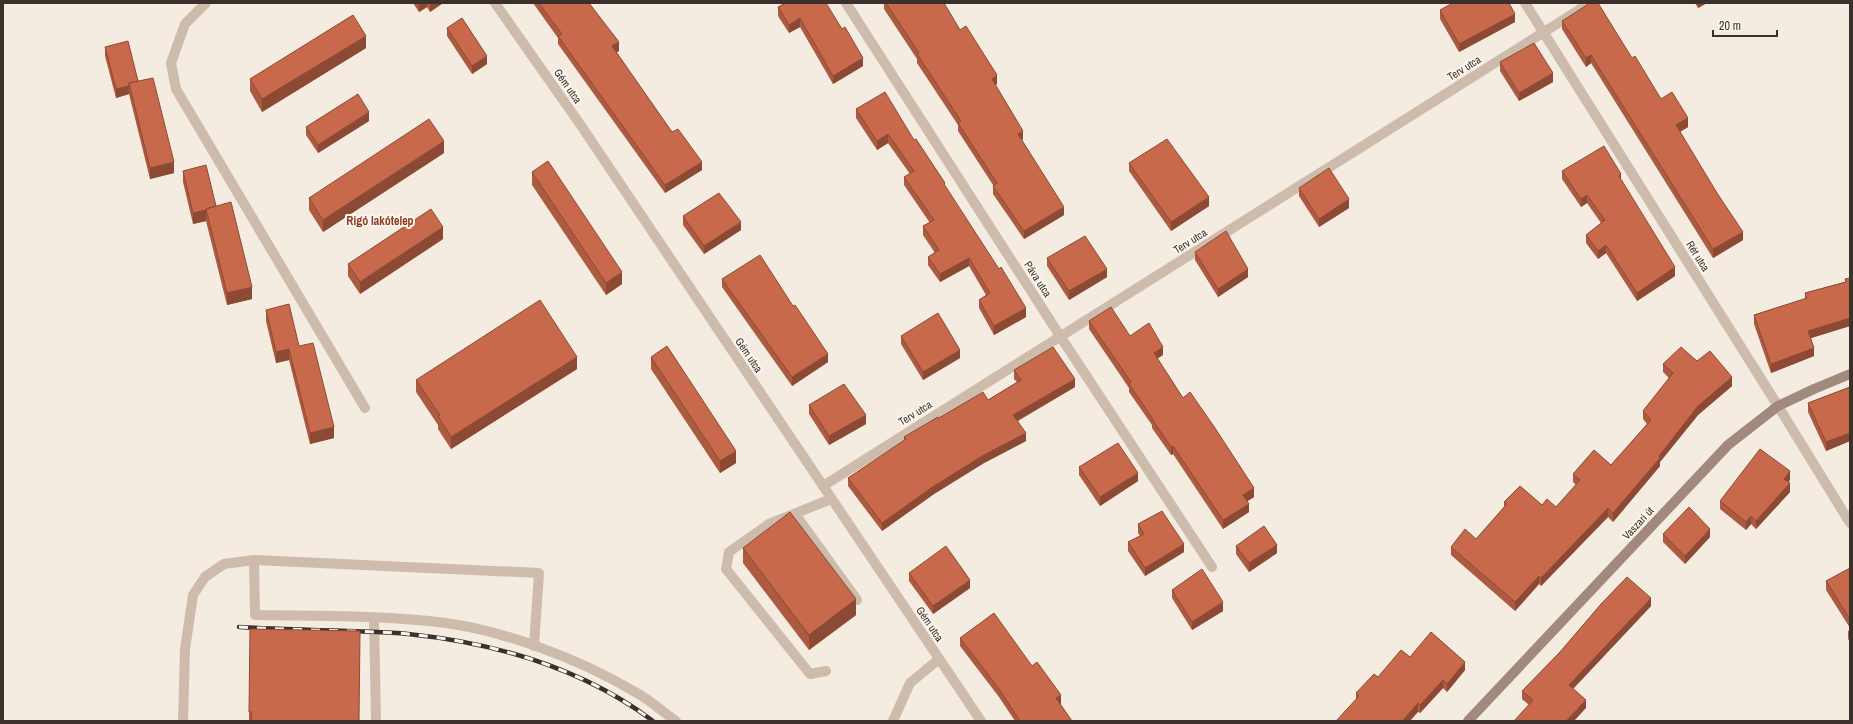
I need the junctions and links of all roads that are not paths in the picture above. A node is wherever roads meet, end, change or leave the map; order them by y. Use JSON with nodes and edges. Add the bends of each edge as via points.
{"nodes":[{"id":1,"x":206,"y":3,"type":"edge"},
{"id":2,"x":495,"y":3,"type":"edge"},
{"id":3,"x":846,"y":3,"type":"edge"},
{"id":4,"x":1525,"y":3,"type":"edge"},
{"id":5,"x":1590,"y":3,"type":"edge"},
{"id":6,"x":1543,"y":32,"type":"junction"},
{"id":7,"x":1060,"y":336,"type":"junction"},
{"id":8,"x":1850,"y":374,"type":"edge"},
{"id":9,"x":1778,"y":406,"type":"junction"},
{"id":10,"x":365,"y":408,"type":"dead end"},
{"id":11,"x":823,"y":486,"type":"junction"},
{"id":12,"x":831,"y":499,"type":"junction"},
{"id":13,"x":795,"y":514,"type":"junction"},
{"id":14,"x":1850,"y":523,"type":"edge"},
{"id":15,"x":254,"y":560,"type":"junction"},
{"id":16,"x":1212,"y":567,"type":"dead end"},
{"id":17,"x":857,"y":600,"type":"edge"},
{"id":18,"x":374,"y":618,"type":"junction"},
{"id":19,"x":534,"y":646,"type":"junction"},
{"id":20,"x":939,"y":659,"type":"junction"},
{"id":21,"x":826,"y":671,"type":"dead end"},
{"id":22,"x":183,"y":721,"type":"edge"},
{"id":23,"x":376,"y":721,"type":"edge"},
{"id":24,"x":676,"y":721,"type":"edge"},
{"id":25,"x":893,"y":721,"type":"edge"},
{"id":26,"x":981,"y":721,"type":"edge"},
{"id":27,"x":1468,"y":721,"type":"edge"}],
"edges":[{"from":1,"to":10,"type":"street","via":[[185,24],[171,63],[176,89]]},
{"from":2,"to":11,"type":"street","name":"Gém utca","via":[[582,127]]},
{"from":3,"to":7,"type":"street","name":"Páva utca"},
{"from":4,"to":6,"type":"street","name":"Rét utca"},
{"from":5,"to":6,"type":"street","name":"Terv utca"},
{"from":6,"to":7,"type":"street","name":"Terv utca"},
{"from":6,"to":9,"type":"street","name":"Rét utca"},
{"from":7,"to":11,"type":"street","name":"Terv utca"},
{"from":7,"to":16,"type":"street","name":"Páva utca"},
{"from":8,"to":9,"type":"main road","name":"Vaszari út"},
{"from":9,"to":14,"type":"street","name":"Rét utca"},
{"from":9,"to":27,"type":"main road","name":"Vaszari út","via":[[1728,445]]},
{"from":11,"to":12,"type":"street","name":"Gém utca"},
{"from":12,"to":13,"type":"street"},
{"from":12,"to":20,"type":"street","name":"Gém utca"},
{"from":13,"to":17,"type":"street"},
{"from":13,"to":21,"type":"street","via":[[769,524],[729,552],[726,568],[810,674]]},
{"from":15,"to":18,"type":"street","via":[[255,615]]},
{"from":15,"to":19,"type":"street","via":[[539,573]]},
{"from":15,"to":22,"type":"street","via":[[224,564],[205,578],[193,595],[185,649]]},
{"from":18,"to":19,"type":"street","via":[[430,621],[501,635]]},
{"from":18,"to":23,"type":"street"},
{"from":19,"to":24,"type":"street","via":[[589,666],[638,693]]},
{"from":20,"to":25,"type":"street","via":[[910,683]]},
{"from":20,"to":26,"type":"street","name":"Gém utca"}]}
